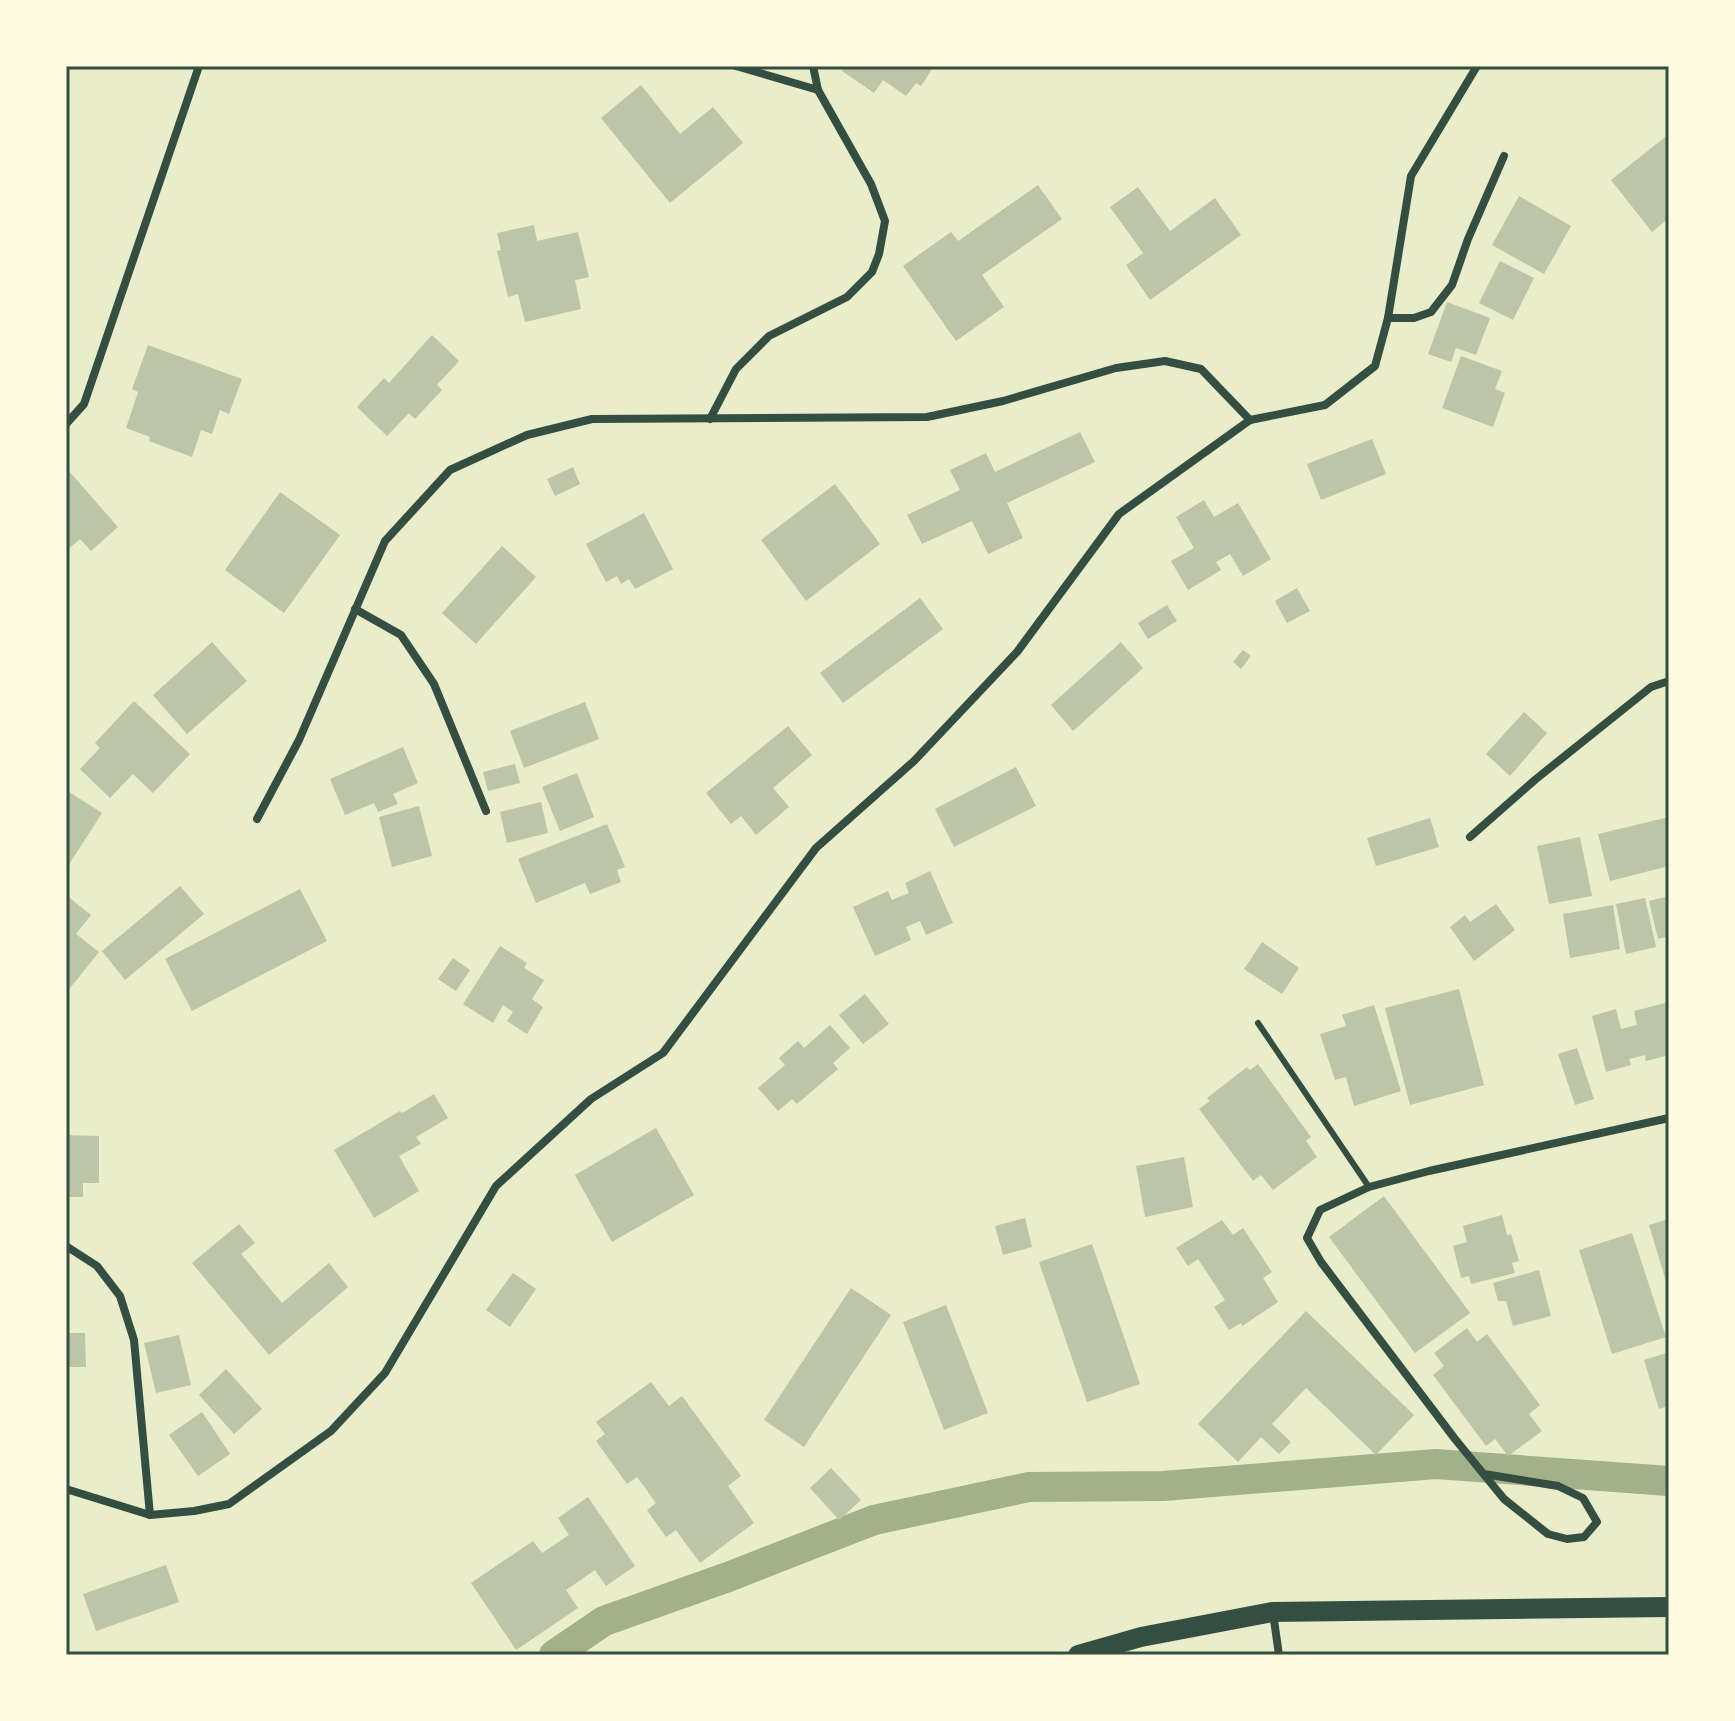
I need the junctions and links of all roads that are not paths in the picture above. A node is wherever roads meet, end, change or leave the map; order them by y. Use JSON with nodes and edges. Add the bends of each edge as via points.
{"nodes":[{"id":1,"x":199,"y":66,"type":"edge"},
{"id":2,"x":736,"y":66,"type":"edge"},
{"id":3,"x":813,"y":66,"type":"edge"},
{"id":4,"x":1477,"y":66,"type":"edge"},
{"id":5,"x":818,"y":90,"type":"junction"},
{"id":6,"x":1504,"y":156,"type":"dead end"},
{"id":7,"x":1388,"y":318,"type":"junction"},
{"id":8,"x":710,"y":419,"type":"junction"},
{"id":9,"x":1250,"y":420,"type":"junction"},
{"id":10,"x":66,"y":424,"type":"edge"},
{"id":11,"x":355,"y":609,"type":"junction"},
{"id":12,"x":1669,"y":681,"type":"edge"},
{"id":13,"x":486,"y":811,"type":"dead end"},
{"id":14,"x":257,"y":819,"type":"dead end"},
{"id":15,"x":1470,"y":837,"type":"dead end"},
{"id":16,"x":1258,"y":1023,"type":"dead end"},
{"id":17,"x":1669,"y":1118,"type":"edge"},
{"id":18,"x":1369,"y":1187,"type":"junction"},
{"id":19,"x":66,"y":1246,"type":"edge"},
{"id":20,"x":1484,"y":1474,"type":"junction"},
{"id":21,"x":66,"y":1489,"type":"edge"},
{"id":22,"x":150,"y":1515,"type":"junction"},
{"id":23,"x":1669,"y":1607,"type":"edge"},
{"id":24,"x":1272,"y":1612,"type":"junction"},
{"id":25,"x":1078,"y":1655,"type":"edge"},
{"id":26,"x":1279,"y":1655,"type":"edge"}],
"edges":[{"from":1,"to":10,"type":"street","via":[[84,404]]},
{"from":2,"to":5,"type":"street"},
{"from":3,"to":5,"type":"street"},
{"from":4,"to":7,"type":"street","via":[[1411,176]]},
{"from":5,"to":8,"type":"street","via":[[871,184],[885,221],[879,254],[872,272],[847,297],[769,336],[736,369]]},
{"from":6,"to":7,"type":"street","via":[[1452,285],[1431,312]]},
{"from":7,"to":9,"type":"street","via":[[1375,366],[1325,405]]},
{"from":8,"to":9,"type":"street","via":[[927,417],[1116,368],[1165,361],[1201,369]]},
{"from":8,"to":11,"type":"street","via":[[592,419],[527,435],[450,470],[385,541]]},
{"from":9,"to":22,"type":"street","via":[[1119,514],[1017,652],[914,761],[816,848],[663,1053],[591,1099],[496,1186],[385,1373],[331,1431],[229,1504]]},
{"from":11,"to":13,"type":"street","via":[[401,635],[434,684]]},
{"from":11,"to":14,"type":"street","via":[[299,740]]},
{"from":12,"to":15,"type":"street","via":[[1651,687]]},
{"from":16,"to":18,"type":"lane"},
{"from":17,"to":18,"type":"street"},
{"from":18,"to":20,"type":"street","via":[[1320,1210],[1307,1238]]},
{"from":19,"to":22,"type":"street","via":[[97,1266],[120,1296],[134,1340]]},
{"from":20,"to":20,"type":"street","via":[[1504,1499],[1548,1534],[1584,1537],[1597,1522],[1583,1498],[1558,1486]]},
{"from":21,"to":22,"type":"street"},
{"from":23,"to":24,"type":"main road"},
{"from":24,"to":25,"type":"main road"},
{"from":24,"to":26,"type":"street"}]}
